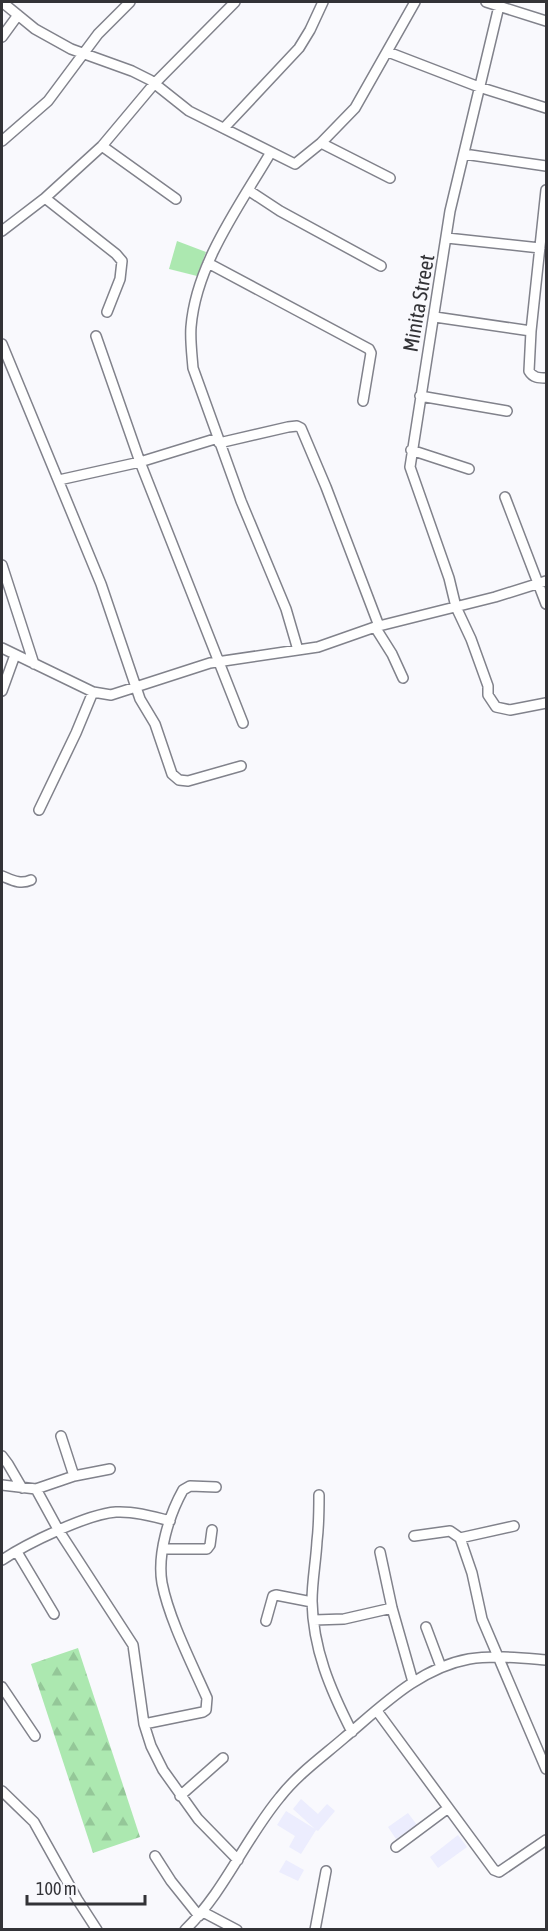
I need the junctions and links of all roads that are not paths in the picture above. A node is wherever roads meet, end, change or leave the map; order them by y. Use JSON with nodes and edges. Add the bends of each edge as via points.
{"nodes":[{"id":1,"x":2,"y":2,"type":"edge"},
{"id":2,"x":130,"y":2,"type":"edge"},
{"id":3,"x":235,"y":2,"type":"edge"},
{"id":4,"x":322,"y":2,"type":"edge"},
{"id":5,"x":411,"y":2,"type":"edge"},
{"id":6,"x":486,"y":2,"type":"edge"},
{"id":7,"x":500,"y":4,"type":"edge"},
{"id":8,"x":18,"y":15,"type":"junction"},
{"id":9,"x":546,"y":21,"type":"edge"},
{"id":10,"x":2,"y":37,"type":"edge"},
{"id":11,"x":388,"y":52,"type":"junction"},
{"id":12,"x":83,"y":53,"type":"junction"},
{"id":13,"x":154,"y":84,"type":"junction"},
{"id":14,"x":479,"y":87,"type":"junction"},
{"id":15,"x":546,"y":108,"type":"edge"},
{"id":16,"x":224,"y":128,"type":"junction"},
{"id":17,"x":2,"y":141,"type":"edge"},
{"id":18,"x":321,"y":143,"type":"junction"},
{"id":19,"x":102,"y":146,"type":"junction"},
{"id":20,"x":271,"y":152,"type":"junction"},
{"id":21,"x":464,"y":154,"type":"junction"},
{"id":22,"x":546,"y":166,"type":"edge"},
{"id":23,"x":390,"y":178,"type":"dead end"},
{"id":24,"x":248,"y":190,"type":"junction"},
{"id":25,"x":546,"y":190,"type":"edge"},
{"id":26,"x":45,"y":198,"type":"junction"},
{"id":27,"x":176,"y":199,"type":"dead end"},
{"id":28,"x":2,"y":231,"type":"edge"},
{"id":29,"x":447,"y":238,"type":"junction"},
{"id":30,"x":540,"y":248,"type":"junction"},
{"id":31,"x":208,"y":263,"type":"junction"},
{"id":32,"x":381,"y":266,"type":"dead end"},
{"id":33,"x":107,"y":312,"type":"dead end"},
{"id":34,"x":435,"y":317,"type":"junction"},
{"id":35,"x":531,"y":331,"type":"junction"},
{"id":36,"x":96,"y":336,"type":"dead end"},
{"id":37,"x":2,"y":344,"type":"edge"},
{"id":38,"x":546,"y":378,"type":"edge"},
{"id":39,"x":420,"y":396,"type":"junction"},
{"id":40,"x":363,"y":401,"type":"dead end"},
{"id":41,"x":507,"y":411,"type":"dead end"},
{"id":42,"x":219,"y":441,"type":"junction"},
{"id":43,"x":411,"y":450,"type":"junction"},
{"id":44,"x":140,"y":462,"type":"junction"},
{"id":45,"x":469,"y":469,"type":"dead end"},
{"id":46,"x":59,"y":480,"type":"junction"},
{"id":47,"x":505,"y":497,"type":"dead end"},
{"id":48,"x":2,"y":565,"type":"edge"},
{"id":49,"x":542,"y":582,"type":"edge"},
{"id":50,"x":546,"y":604,"type":"edge"},
{"id":51,"x":456,"y":607,"type":"junction"},
{"id":52,"x":377,"y":626,"type":"junction"},
{"id":53,"x":2,"y":648,"type":"edge"},
{"id":54,"x":298,"y":650,"type":"junction"},
{"id":55,"x":15,"y":655,"type":"junction"},
{"id":56,"x":220,"y":662,"type":"junction"},
{"id":57,"x":34,"y":664,"type":"junction"},
{"id":58,"x":403,"y":678,"type":"dead end"},
{"id":59,"x":135,"y":688,"type":"junction"},
{"id":60,"x":2,"y":691,"type":"edge"},
{"id":61,"x":93,"y":692,"type":"junction"},
{"id":62,"x":546,"y":703,"type":"edge"},
{"id":63,"x":243,"y":723,"type":"dead end"},
{"id":64,"x":241,"y":766,"type":"dead end"},
{"id":65,"x":39,"y":810,"type":"dead end"},
{"id":66,"x":2,"y":876,"type":"edge"},
{"id":67,"x":31,"y":880,"type":"dead end"},
{"id":68,"x":61,"y":1436,"type":"dead end"},
{"id":69,"x":2,"y":1456,"type":"edge"},
{"id":70,"x":110,"y":1469,"type":"dead end"},
{"id":71,"x":74,"y":1476,"type":"junction"},
{"id":72,"x":2,"y":1485,"type":"edge"},
{"id":73,"x":216,"y":1487,"type":"dead end"},
{"id":74,"x":22,"y":1488,"type":"junction"},
{"id":75,"x":36,"y":1489,"type":"junction"},
{"id":76,"x":319,"y":1495,"type":"dead end"},
{"id":77,"x":170,"y":1521,"type":"junction"},
{"id":78,"x":514,"y":1526,"type":"dead end"},
{"id":79,"x":212,"y":1530,"type":"dead end"},
{"id":80,"x":59,"y":1531,"type":"junction"},
{"id":81,"x":414,"y":1536,"type":"dead end"},
{"id":82,"x":460,"y":1538,"type":"junction"},
{"id":83,"x":163,"y":1549,"type":"junction"},
{"id":84,"x":16,"y":1552,"type":"junction"},
{"id":85,"x":380,"y":1552,"type":"dead end"},
{"id":86,"x":2,"y":1560,"type":"edge"},
{"id":87,"x":312,"y":1602,"type":"junction"},
{"id":88,"x":392,"y":1608,"type":"junction"},
{"id":89,"x":54,"y":1614,"type":"dead end"},
{"id":90,"x":314,"y":1620,"type":"junction"},
{"id":91,"x":266,"y":1621,"type":"dead end"},
{"id":92,"x":426,"y":1627,"type":"dead end"},
{"id":93,"x":500,"y":1657,"type":"junction"},
{"id":94,"x":546,"y":1659,"type":"edge"},
{"id":95,"x":441,"y":1667,"type":"junction"},
{"id":96,"x":413,"y":1682,"type":"junction"},
{"id":97,"x":2,"y":1687,"type":"edge"},
{"id":98,"x":377,"y":1711,"type":"junction"},
{"id":99,"x":144,"y":1724,"type":"junction"},
{"id":100,"x":352,"y":1731,"type":"junction"},
{"id":101,"x":35,"y":1736,"type":"dead end"},
{"id":102,"x":223,"y":1758,"type":"dead end"},
{"id":103,"x":546,"y":1769,"type":"edge"},
{"id":104,"x":2,"y":1791,"type":"edge"},
{"id":105,"x":180,"y":1796,"type":"junction"},
{"id":106,"x":447,"y":1809,"type":"junction"},
{"id":107,"x":546,"y":1840,"type":"edge"},
{"id":108,"x":396,"y":1847,"type":"dead end"},
{"id":109,"x":155,"y":1856,"type":"dead end"},
{"id":110,"x":238,"y":1860,"type":"junction"},
{"id":111,"x":326,"y":1871,"type":"dead end"},
{"id":112,"x":201,"y":1914,"type":"junction"},
{"id":113,"x":97,"y":1929,"type":"edge"},
{"id":114,"x":185,"y":1929,"type":"edge"},
{"id":115,"x":237,"y":1929,"type":"edge"},
{"id":116,"x":315,"y":1929,"type":"edge"}],
"edges":[{"from":1,"to":8,"type":"street"},
{"from":2,"to":12,"type":"street"},
{"from":3,"to":13,"type":"street"},
{"from":4,"to":16,"type":"street","via":[[299,48]]},
{"from":5,"to":11,"type":"street"},
{"from":6,"to":7,"type":"street"},
{"from":7,"to":9,"type":"street"},
{"from":7,"to":14,"type":"street","name":"Minita Street"},
{"from":8,"to":10,"type":"street"},
{"from":8,"to":12,"type":"street","via":[[35,29]]},
{"from":11,"to":14,"type":"street"},
{"from":11,"to":18,"type":"street","via":[[355,108]]},
{"from":12,"to":13,"type":"street","via":[[119,65]]},
{"from":12,"to":17,"type":"street","via":[[48,101]]},
{"from":13,"to":16,"type":"street","via":[[189,111]]},
{"from":13,"to":19,"type":"street"},
{"from":14,"to":15,"type":"street"},
{"from":14,"to":21,"type":"street","name":"Minita Street"},
{"from":16,"to":20,"type":"street"},
{"from":18,"to":20,"type":"street","via":[[295,164]]},
{"from":18,"to":23,"type":"street"},
{"from":19,"to":26,"type":"street"},
{"from":19,"to":27,"type":"street"},
{"from":20,"to":24,"type":"street"},
{"from":21,"to":22,"type":"street"},
{"from":21,"to":29,"type":"street","name":"Minita Street"},
{"from":24,"to":31,"type":"street"},
{"from":24,"to":32,"type":"street"},
{"from":25,"to":30,"type":"street"},
{"from":26,"to":28,"type":"street"},
{"from":26,"to":33,"type":"street","via":[[122,261],[120,279]]},
{"from":29,"to":30,"type":"street"},
{"from":29,"to":34,"type":"street","name":"Minita Street"},
{"from":30,"to":35,"type":"street"},
{"from":31,"to":40,"type":"street","via":[[369,349]]},
{"from":31,"to":42,"type":"street","via":[[191,327],[192,359]]},
{"from":34,"to":35,"type":"street"},
{"from":34,"to":39,"type":"street","name":"Minita Street"},
{"from":35,"to":38,"type":"street","via":[[529,371],[537,378]]},
{"from":36,"to":44,"type":"street"},
{"from":37,"to":46,"type":"street"},
{"from":39,"to":41,"type":"street"},
{"from":39,"to":43,"type":"street","name":"Minita Street"},
{"from":42,"to":44,"type":"street"},
{"from":42,"to":52,"type":"street","via":[[288,427],[301,428]]},
{"from":42,"to":54,"type":"street","via":[[286,609]]},
{"from":43,"to":45,"type":"street"},
{"from":43,"to":51,"type":"street","name":"Minita Street","via":[[410,467]]},
{"from":44,"to":46,"type":"street"},
{"from":44,"to":56,"type":"street"},
{"from":46,"to":59,"type":"street"},
{"from":47,"to":49,"type":"street"},
{"from":48,"to":57,"type":"street"},
{"from":49,"to":50,"type":"street"},
{"from":49,"to":51,"type":"street"},
{"from":51,"to":52,"type":"street"},
{"from":51,"to":62,"type":"street","name":"Minita Street","via":[[496,707],[510,710]]},
{"from":52,"to":54,"type":"street"},
{"from":52,"to":58,"type":"street"},
{"from":53,"to":55,"type":"street"},
{"from":54,"to":56,"type":"street"},
{"from":55,"to":57,"type":"street"},
{"from":55,"to":60,"type":"street"},
{"from":56,"to":59,"type":"street"},
{"from":56,"to":63,"type":"street"},
{"from":57,"to":61,"type":"street"},
{"from":59,"to":61,"type":"street","via":[[111,695]]},
{"from":59,"to":64,"type":"street","via":[[155,724],[172,774],[179,780]]},
{"from":61,"to":65,"type":"street"},
{"from":66,"to":67,"type":"street","via":[[16,882]]},
{"from":68,"to":71,"type":"street"},
{"from":69,"to":74,"type":"street"},
{"from":70,"to":71,"type":"street"},
{"from":71,"to":75,"type":"street"},
{"from":72,"to":74,"type":"street"},
{"from":73,"to":77,"type":"street","via":[[190,1486],[183,1490]]},
{"from":74,"to":75,"type":"street"},
{"from":75,"to":80,"type":"street"},
{"from":76,"to":87,"type":"street"},
{"from":77,"to":80,"type":"street","via":[[116,1512],[93,1516]]},
{"from":77,"to":83,"type":"street"},
{"from":78,"to":82,"type":"street"},
{"from":79,"to":83,"type":"street","via":[[207,1549]]},
{"from":80,"to":84,"type":"street"},
{"from":80,"to":99,"type":"street","via":[[133,1646]]},
{"from":81,"to":82,"type":"street","via":[[450,1532]]},
{"from":82,"to":93,"type":"street","via":[[482,1619]]},
{"from":83,"to":99,"type":"street","via":[[162,1581],[208,1706],[202,1712]]},
{"from":84,"to":86,"type":"street"},
{"from":84,"to":89,"type":"street"},
{"from":85,"to":88,"type":"street"},
{"from":87,"to":90,"type":"street"},
{"from":87,"to":91,"type":"street","via":[[276,1594]]},
{"from":88,"to":90,"type":"street","via":[[344,1619]]},
{"from":88,"to":96,"type":"street"},
{"from":90,"to":100,"type":"street","via":[[330,1688]]},
{"from":92,"to":95,"type":"street"},
{"from":93,"to":94,"type":"street"},
{"from":93,"to":95,"type":"street","via":[[470,1659]]},
{"from":93,"to":103,"type":"street"},
{"from":95,"to":96,"type":"street"},
{"from":96,"to":98,"type":"street"},
{"from":97,"to":101,"type":"street"},
{"from":98,"to":100,"type":"street"},
{"from":98,"to":106,"type":"street"},
{"from":99,"to":105,"type":"street","via":[[151,1746]]},
{"from":100,"to":110,"type":"street","via":[[279,1797]]},
{"from":102,"to":105,"type":"street"},
{"from":104,"to":113,"type":"street","via":[[34,1822]]},
{"from":105,"to":110,"type":"street"},
{"from":106,"to":107,"type":"street","via":[[497,1873]]},
{"from":106,"to":108,"type":"street"},
{"from":109,"to":112,"type":"street"},
{"from":110,"to":112,"type":"street"},
{"from":111,"to":116,"type":"street"},
{"from":112,"to":114,"type":"street"},
{"from":112,"to":115,"type":"street"}]}
